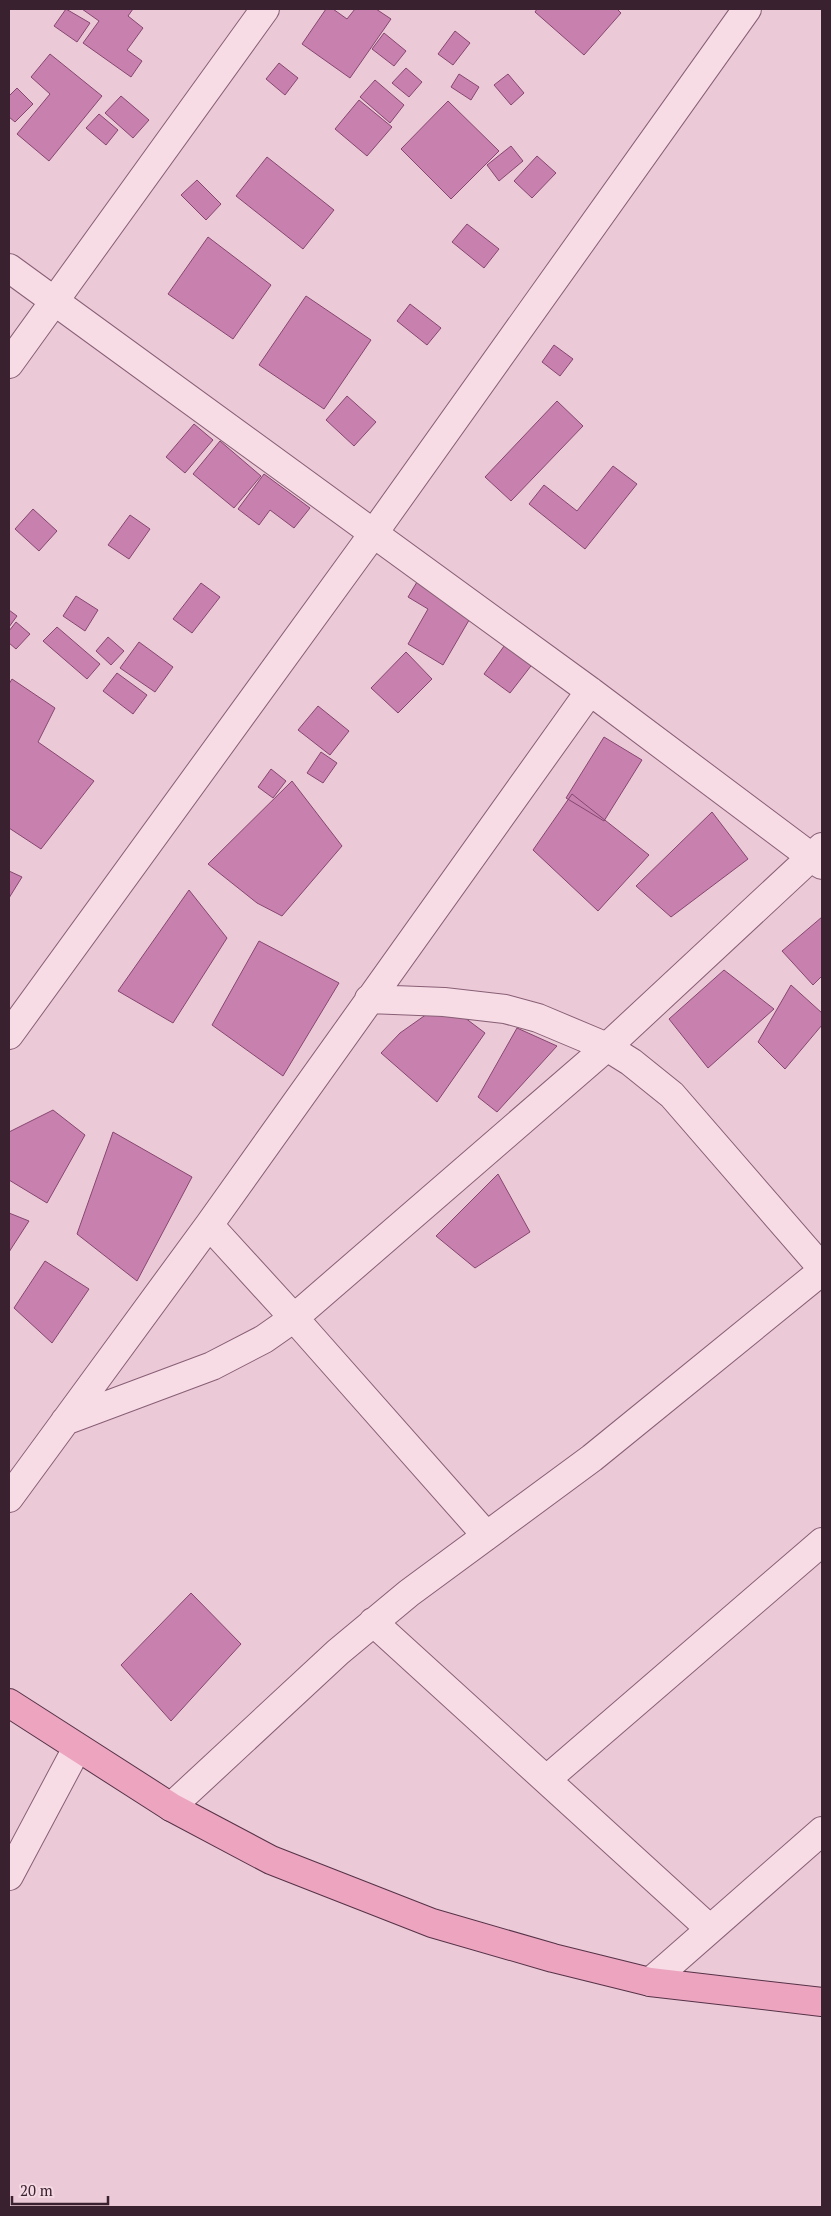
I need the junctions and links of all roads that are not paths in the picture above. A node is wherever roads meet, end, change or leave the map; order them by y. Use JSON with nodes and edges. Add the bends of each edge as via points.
{"nodes":[{"id":1,"x":264,"y":9,"type":"edge"},
{"id":2,"x":747,"y":9,"type":"edge"},
{"id":3,"x":9,"y":268,"type":"edge"},
{"id":4,"x":54,"y":300,"type":"junction"},
{"id":5,"x":9,"y":364,"type":"edge"},
{"id":6,"x":373,"y":534,"type":"junction"},
{"id":7,"x":590,"y":691,"type":"junction"},
{"id":8,"x":819,"y":857,"type":"edge"},
{"id":9,"x":369,"y":998,"type":"junction"},
{"id":10,"x":9,"y":1035,"type":"edge"},
{"id":11,"x":607,"y":1047,"type":"junction"},
{"id":12,"x":209,"y":1225,"type":"junction"},
{"id":13,"x":822,"y":1270,"type":"edge"},
{"id":14,"x":294,"y":1318,"type":"junction"},
{"id":15,"x":65,"y":1421,"type":"junction"},
{"id":16,"x":9,"y":1498,"type":"edge"},
{"id":17,"x":486,"y":1536,"type":"junction"},
{"id":18,"x":822,"y":1542,"type":"edge"},
{"id":19,"x":373,"y":1622,"type":"junction"},
{"id":20,"x":9,"y":1704,"type":"edge"},
{"id":21,"x":78,"y":1748,"type":"junction"},
{"id":22,"x":547,"y":1779,"type":"junction"},
{"id":23,"x":171,"y":1807,"type":"junction"},
{"id":24,"x":822,"y":1831,"type":"edge"},
{"id":25,"x":9,"y":1876,"type":"edge"},
{"id":26,"x":710,"y":1929,"type":"junction"},
{"id":27,"x":650,"y":1982,"type":"junction"},
{"id":28,"x":822,"y":2002,"type":"edge"}],
"edges":[{"from":1,"to":4,"type":"street"},
{"from":2,"to":6,"type":"street"},
{"from":3,"to":4,"type":"street"},
{"from":4,"to":5,"type":"street"},
{"from":4,"to":6,"type":"street"},
{"from":6,"to":7,"type":"street"},
{"from":6,"to":10,"type":"street"},
{"from":7,"to":8,"type":"street"},
{"from":7,"to":9,"type":"street"},
{"from":8,"to":11,"type":"street"},
{"from":9,"to":11,"type":"street","via":[[506,1009],[538,1018]]},
{"from":9,"to":12,"type":"street"},
{"from":11,"to":13,"type":"street","via":[[672,1095]]},
{"from":11,"to":14,"type":"street"},
{"from":12,"to":14,"type":"street"},
{"from":12,"to":15,"type":"street"},
{"from":13,"to":17,"type":"street","via":[[592,1458]]},
{"from":14,"to":15,"type":"street","via":[[264,1339],[212,1366]]},
{"from":14,"to":17,"type":"street"},
{"from":15,"to":16,"type":"street"},
{"from":17,"to":19,"type":"street"},
{"from":18,"to":22,"type":"street"},
{"from":19,"to":22,"type":"street"},
{"from":19,"to":23,"type":"street"},
{"from":20,"to":21,"type":"main road"},
{"from":21,"to":23,"type":"main road"},
{"from":21,"to":25,"type":"street"},
{"from":22,"to":26,"type":"street"},
{"from":23,"to":27,"type":"main road","via":[[272,1860],[432,1923]]},
{"from":24,"to":26,"type":"street"},
{"from":26,"to":27,"type":"street"},
{"from":27,"to":28,"type":"main road"}]}
